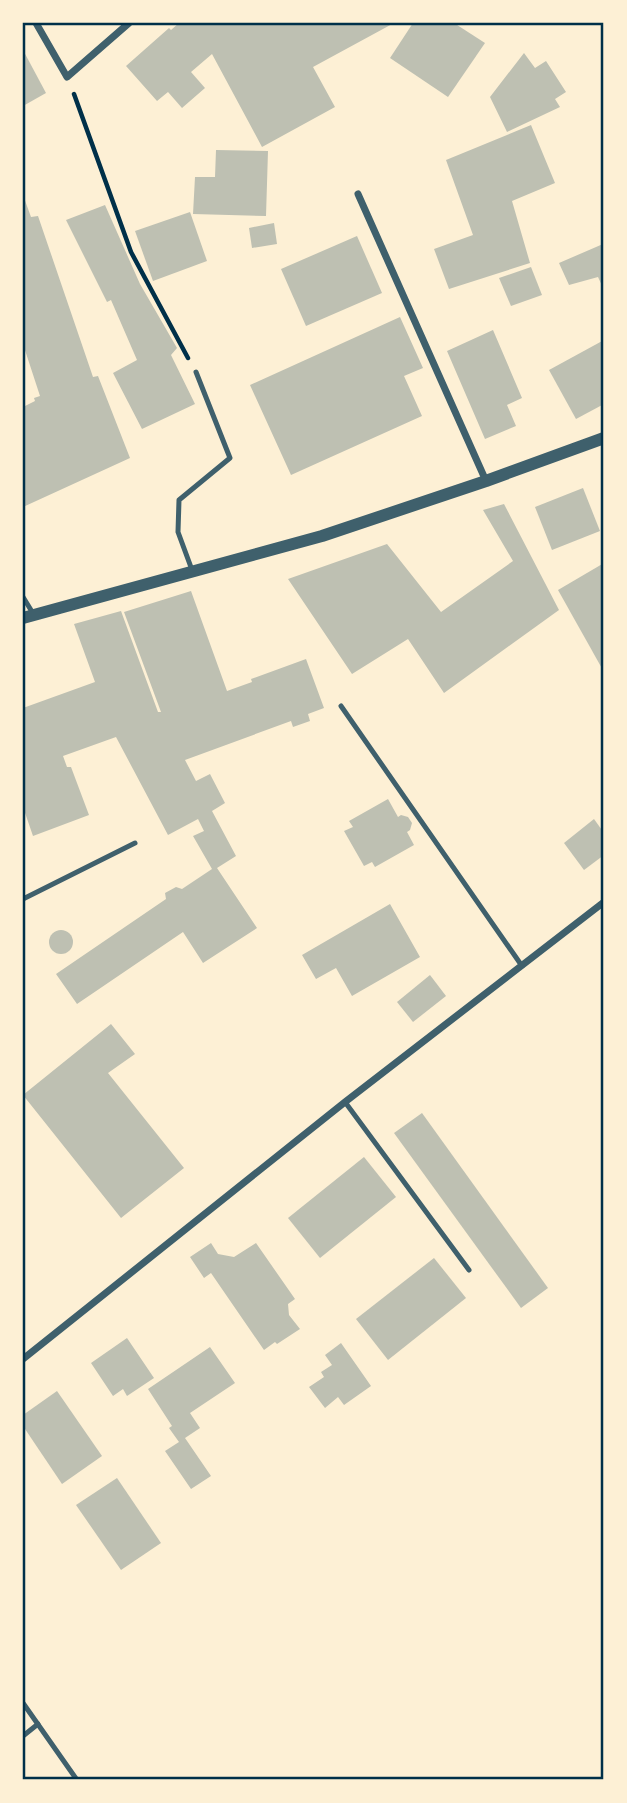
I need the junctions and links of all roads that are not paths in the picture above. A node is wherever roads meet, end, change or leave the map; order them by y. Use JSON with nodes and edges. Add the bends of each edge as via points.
{"nodes":[{"id":1,"x":36,"y":23,"type":"edge"},
{"id":2,"x":129,"y":23,"type":"edge"},
{"id":3,"x":358,"y":194,"type":"dead end"},
{"id":4,"x":196,"y":372,"type":"road end"},
{"id":5,"x":604,"y":438,"type":"edge"},
{"id":6,"x":486,"y":481,"type":"junction"},
{"id":7,"x":193,"y":571,"type":"junction"},
{"id":8,"x":23,"y":597,"type":"edge"},
{"id":9,"x":28,"y":617,"type":"edge"},
{"id":10,"x":341,"y":706,"type":"dead end"},
{"id":11,"x":135,"y":843,"type":"dead end"},
{"id":12,"x":23,"y":899,"type":"edge"},
{"id":13,"x":604,"y":902,"type":"edge"},
{"id":14,"x":522,"y":966,"type":"junction"},
{"id":15,"x":345,"y":1101,"type":"junction"},
{"id":16,"x":469,"y":1270,"type":"dead end"},
{"id":17,"x":23,"y":1358,"type":"edge"},
{"id":18,"x":23,"y":1703,"type":"edge"},
{"id":19,"x":37,"y":1724,"type":"junction"},
{"id":20,"x":23,"y":1736,"type":"edge"},
{"id":21,"x":77,"y":1780,"type":"edge"}],
"edges":[{"from":1,"to":2,"type":"street","via":[[67,77]]},
{"from":3,"to":6,"type":"street"},
{"from":4,"to":7,"type":"lane","via":[[230,458],[179,500],[178,532]]},
{"from":5,"to":6,"type":"street"},
{"from":6,"to":7,"type":"street","via":[[322,536]]},
{"from":7,"to":9,"type":"street"},
{"from":8,"to":9,"type":"lane"},
{"from":10,"to":14,"type":"lane"},
{"from":11,"to":12,"type":"lane"},
{"from":13,"to":14,"type":"street"},
{"from":14,"to":15,"type":"street"},
{"from":15,"to":16,"type":"lane"},
{"from":15,"to":17,"type":"street"},
{"from":18,"to":19,"type":"lane"},
{"from":19,"to":20,"type":"lane"},
{"from":19,"to":21,"type":"lane"}]}
